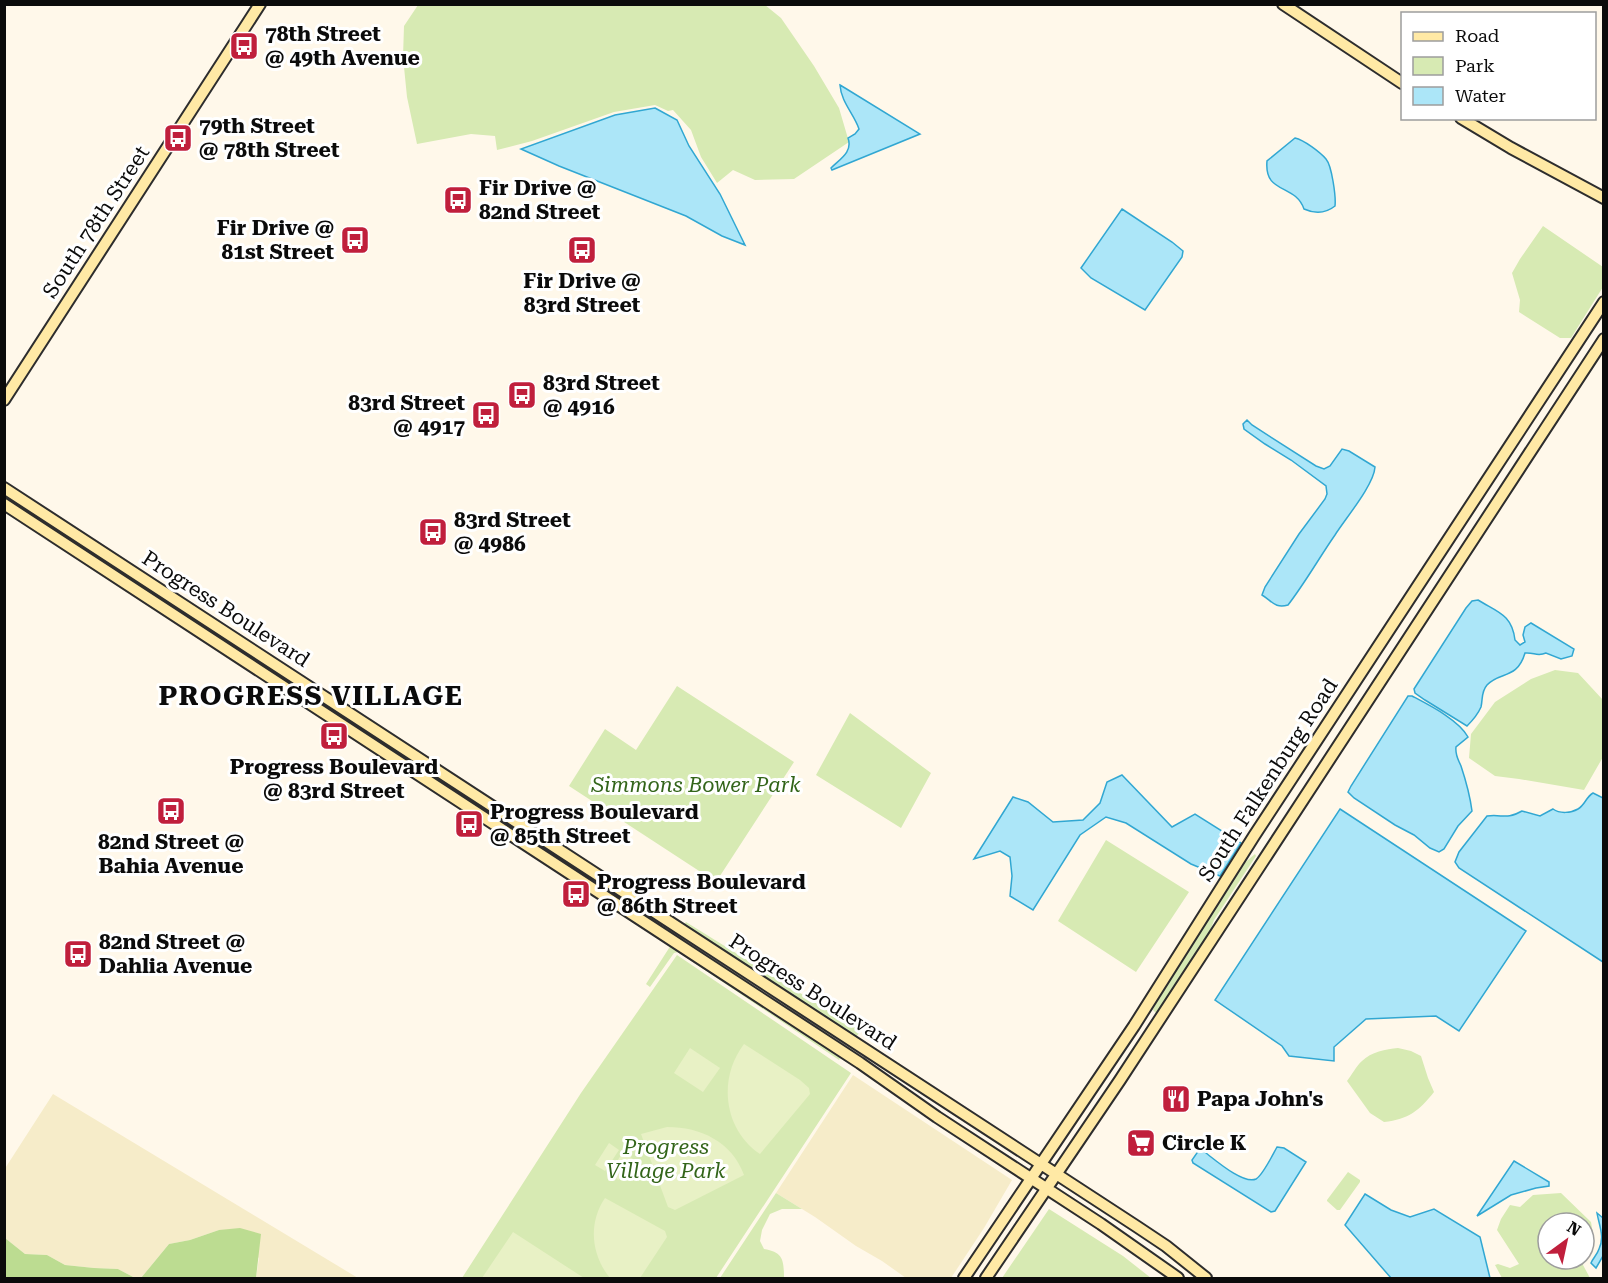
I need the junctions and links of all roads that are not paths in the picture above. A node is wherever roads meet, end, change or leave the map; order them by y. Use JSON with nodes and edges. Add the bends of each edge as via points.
{"nodes":[{"id":1,"x":260,"y":4,"type":"edge"},
{"id":2,"x":1284,"y":4,"type":"edge"},
{"id":3,"x":1401,"y":82,"type":"edge"},
{"id":4,"x":1464,"y":120,"type":"edge"},
{"id":5,"x":1604,"y":198,"type":"edge"},
{"id":6,"x":1604,"y":302,"type":"edge"},
{"id":7,"x":1604,"y":339,"type":"edge"},
{"id":8,"x":4,"y":400,"type":"edge"},
{"id":9,"x":4,"y":488,"type":"edge"},
{"id":10,"x":4,"y":504,"type":"edge"},
{"id":11,"x":112,"y":558,"type":"junction"},
{"id":12,"x":104,"y":570,"type":"junction"},
{"id":13,"x":614,"y":885,"type":"junction"},
{"id":14,"x":606,"y":897,"type":"junction"},
{"id":15,"x":677,"y":927,"type":"junction"},
{"id":16,"x":690,"y":952,"type":"junction"},
{"id":17,"x":793,"y":1002,"type":"junction"},
{"id":18,"x":1040,"y":1164,"type":"junction"},
{"id":19,"x":1056,"y":1174,"type":"junction"},
{"id":20,"x":1030,"y":1178,"type":"junction"},
{"id":21,"x":1045,"y":1188,"type":"junction"},
{"id":22,"x":964,"y":1278,"type":"edge"},
{"id":23,"x":986,"y":1278,"type":"edge"},
{"id":24,"x":1178,"y":1278,"type":"edge"},
{"id":25,"x":1206,"y":1278,"type":"edge"}],
"edges":[{"from":1,"to":8,"type":"street","name":"South 78th Street"},
{"from":2,"to":3,"type":"street"},
{"from":4,"to":5,"type":"street"},
{"from":6,"to":18,"type":"street","name":"South Falkenburg Road","via":[[1134,1026]]},
{"from":7,"to":19,"type":"street","name":"South Falkenburg Road"},
{"from":9,"to":11,"type":"street","name":"Progress Boulevard"},
{"from":10,"to":12,"type":"street","name":"Progress Boulevard"},
{"from":11,"to":12,"type":"street"},
{"from":11,"to":13,"type":"street","name":"Progress Boulevard"},
{"from":12,"to":14,"type":"street","name":"Progress Boulevard"},
{"from":13,"to":14,"type":"street"},
{"from":13,"to":15,"type":"street","name":"Progress Boulevard"},
{"from":14,"to":16,"type":"street","name":"Progress Boulevard"},
{"from":15,"to":16,"type":"street","via":[[691,945]]},
{"from":15,"to":17,"type":"street","name":"Progress Boulevard"},
{"from":16,"to":17,"type":"street","via":[[703,951],[773,996]]},
{"from":16,"to":20,"type":"street","name":"Progress Boulevard"},
{"from":17,"to":18,"type":"street","name":"Progress Boulevard"},
{"from":18,"to":19,"type":"street","name":"Progress Boulevard"},
{"from":18,"to":20,"type":"street","name":"South Falkenburg Road"},
{"from":19,"to":21,"type":"street","name":"South Falkenburg Road"},
{"from":19,"to":25,"type":"street","name":"Progress Boulevard","via":[[1166,1246]]},
{"from":20,"to":21,"type":"street","name":"Progress Boulevard"},
{"from":20,"to":22,"type":"street","name":"South Falkenburg Road"},
{"from":21,"to":23,"type":"street","name":"South Falkenburg Road"},
{"from":21,"to":24,"type":"street","name":"Progress Boulevard"}]}
